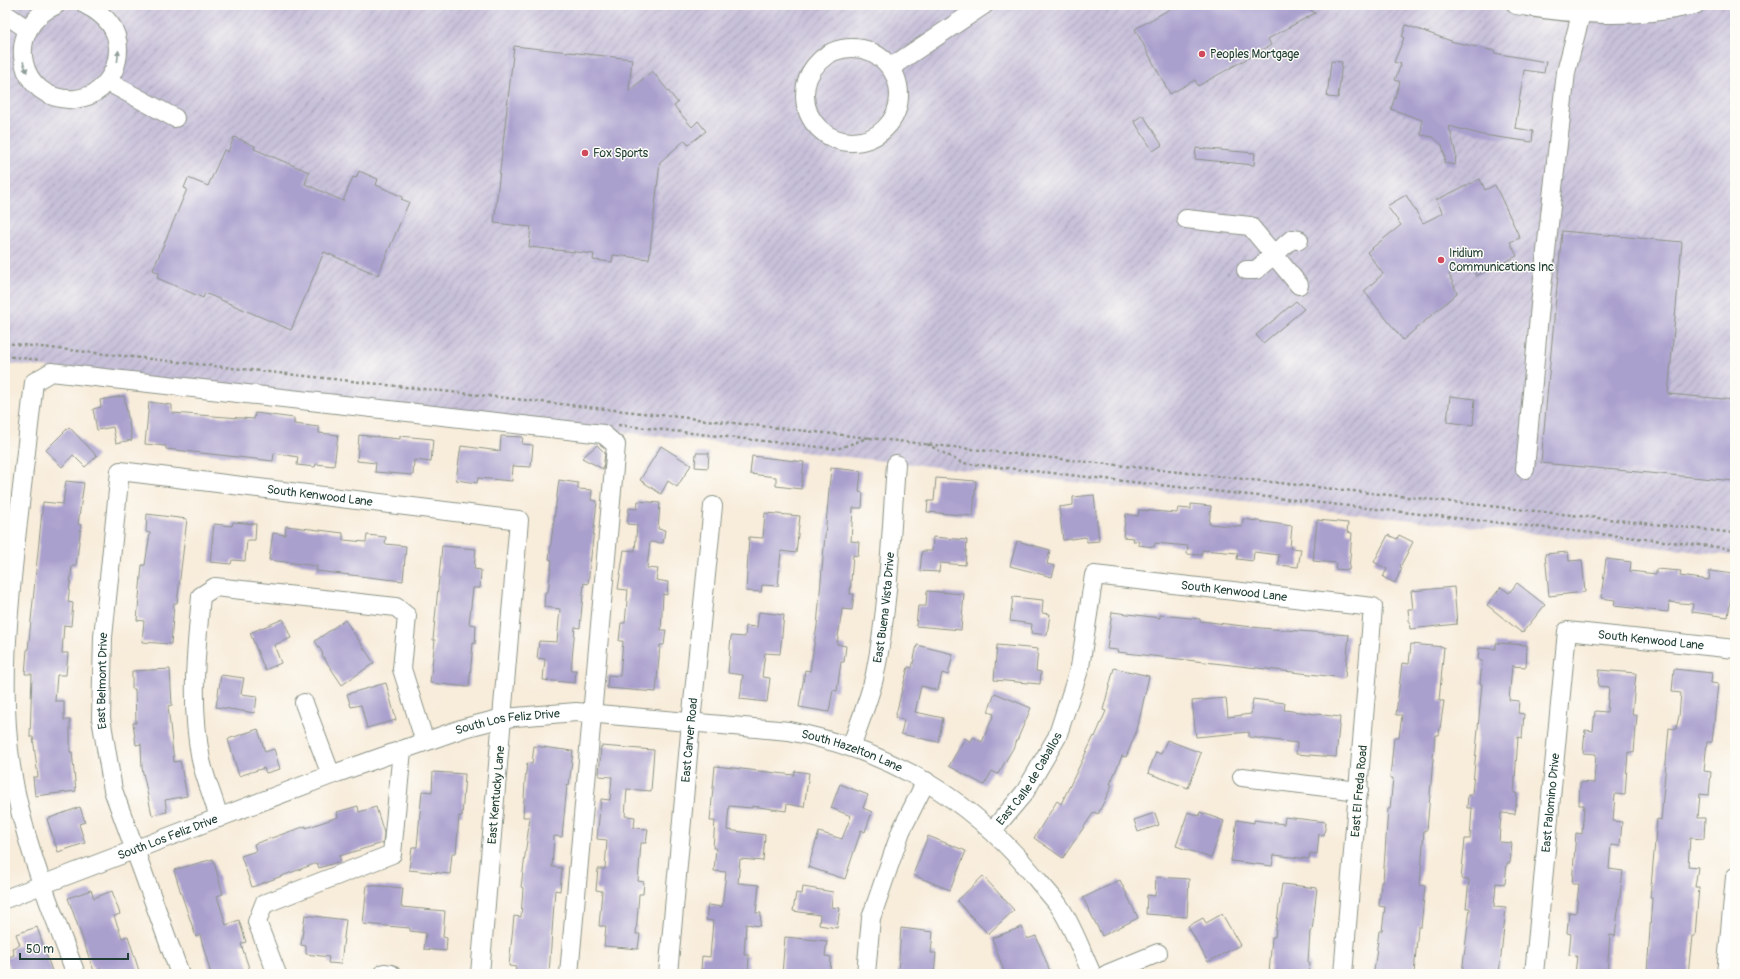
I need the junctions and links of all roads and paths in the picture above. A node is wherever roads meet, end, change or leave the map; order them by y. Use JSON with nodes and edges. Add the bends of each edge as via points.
{"nodes":[{"id":1,"x":56,"y":5,"type":"edge"},
{"id":2,"x":86,"y":5,"type":"edge"},
{"id":3,"x":984,"y":5,"type":"edge"},
{"id":4,"x":1516,"y":5,"type":"edge"},
{"id":5,"x":1694,"y":5,"type":"edge"},
{"id":6,"x":5,"y":14,"type":"edge"},
{"id":7,"x":1582,"y":14,"type":"junction"},
{"id":8,"x":27,"y":29,"type":"junction"},
{"id":9,"x":891,"y":67,"type":"junction"},
{"id":10,"x":108,"y":82,"type":"junction"},
{"id":11,"x":175,"y":118,"type":"dead end"},
{"id":12,"x":1186,"y":219,"type":"dead end"},
{"id":13,"x":1299,"y":240,"type":"dead end"},
{"id":14,"x":1274,"y":255,"type":"junction"},
{"id":15,"x":1246,"y":270,"type":"dead end"},
{"id":16,"x":1299,"y":285,"type":"dead end"},
{"id":17,"x":5,"y":343,"type":"edge"},
{"id":18,"x":924,"y":442,"type":"junction"},
{"id":19,"x":896,"y":464,"type":"dead end"},
{"id":20,"x":1525,"y":470,"type":"dead end"},
{"id":21,"x":120,"y":471,"type":"joint"},
{"id":22,"x":713,"y":506,"type":"dead end"},
{"id":23,"x":519,"y":520,"type":"joint"},
{"id":24,"x":1735,"y":533,"type":"edge"},
{"id":25,"x":1735,"y":549,"type":"edge"},
{"id":26,"x":1094,"y":575,"type":"joint"},
{"id":27,"x":1373,"y":608,"type":"joint"},
{"id":28,"x":1567,"y":631,"type":"joint"},
{"id":29,"x":1735,"y":649,"type":"edge"},
{"id":30,"x":304,"y":703,"type":"dead end"},
{"id":31,"x":593,"y":714,"type":"junction"},
{"id":32,"x":503,"y":718,"type":"junction"},
{"id":33,"x":691,"y":722,"type":"junction"},
{"id":34,"x":426,"y":742,"type":"junction"},
{"id":35,"x":851,"y":747,"type":"junction"},
{"id":36,"x":402,"y":750,"type":"junction"},
{"id":37,"x":331,"y":775,"type":"junction"},
{"id":38,"x":1242,"y":777,"type":"dead end"},
{"id":39,"x":926,"y":781,"type":"junction"},
{"id":40,"x":1359,"y":791,"type":"junction"},
{"id":41,"x":219,"y":818,"type":"junction"},
{"id":42,"x":993,"y":830,"type":"junction"},
{"id":43,"x":134,"y":851,"type":"junction"},
{"id":44,"x":1735,"y":877,"type":"edge"},
{"id":45,"x":43,"y":885,"type":"junction"},
{"id":46,"x":5,"y":899,"type":"edge"},
{"id":47,"x":1734,"y":906,"type":"edge"},
{"id":48,"x":1158,"y":953,"type":"dead end"},
{"id":49,"x":76,"y":974,"type":"edge"},
{"id":50,"x":180,"y":974,"type":"edge"},
{"id":51,"x":276,"y":974,"type":"edge"},
{"id":52,"x":480,"y":974,"type":"edge"},
{"id":53,"x":569,"y":974,"type":"edge"},
{"id":54,"x":668,"y":974,"type":"edge"},
{"id":55,"x":866,"y":974,"type":"edge"},
{"id":56,"x":1092,"y":974,"type":"edge"},
{"id":57,"x":1107,"y":974,"type":"edge"},
{"id":58,"x":1343,"y":974,"type":"edge"},
{"id":59,"x":1534,"y":974,"type":"edge"},
{"id":60,"x":1726,"y":974,"type":"edge"}],
"edges":[{"from":1,"to":8,"type":"street","via":[[40,14]]},
{"from":10,"to":2,"type":"street","one_way":true,"via":[[115,70],[118,44],[107,19]]},
{"from":3,"to":9,"type":"street"},
{"from":4,"to":7,"type":"street"},
{"from":5,"to":7,"type":"street","via":[[1640,13]]},
{"from":6,"to":8,"type":"street"},
{"from":7,"to":20,"type":"street","via":[[1566,72]]},
{"from":8,"to":10,"type":"street","one_way":true,"via":[[23,44],[23,60],[28,75],[38,87],[51,95],[66,99],[81,98],[96,92]]},
{"from":9,"to":9,"type":"street","via":[[880,56],[866,48],[834,50],[821,58],[811,71],[805,86],[805,102],[810,117],[820,130],[833,138],[848,142],[863,141],[878,135],[889,125],[897,111],[900,96],[898,81]]},
{"from":10,"to":11,"type":"street"},
{"from":12,"to":14,"type":"street","via":[[1250,226]]},
{"from":13,"to":14,"type":"street","via":[[1292,239]]},
{"from":14,"to":15,"type":"street","via":[[1256,270]]},
{"from":14,"to":16,"type":"street"},
{"from":17,"to":18,"type":"path"},
{"from":18,"to":24,"type":"path"},
{"from":18,"to":25,"type":"path","via":[[962,463]]},
{"from":19,"to":35,"type":"street","name":"East Buena Vista Drive","via":[[884,612],[878,652],[874,675]]},
{"from":21,"to":23,"type":"street","name":"South Kenwood Lane"},
{"from":21,"to":43,"type":"street","name":"East Belmont Drive","via":[[103,637],[101,718],[112,790]]},
{"from":22,"to":33,"type":"street","name":"East Carver Road"},
{"from":23,"to":32,"type":"street","name":"East Kentucky Lane"},
{"from":26,"to":27,"type":"street","name":"South Kenwood Lane"},
{"from":26,"to":42,"type":"street","name":"East Calle de Caballos","via":[[1080,667],[1057,737],[1025,792]]},
{"from":27,"to":40,"type":"street","name":"East El Freda Road"},
{"from":28,"to":29,"type":"street","name":"South Kenwood Lane"},
{"from":28,"to":59,"type":"street","name":"East Palomino Drive"},
{"from":30,"to":37,"type":"street"},
{"from":31,"to":32,"type":"street","name":"South Los Feliz Drive","via":[[576,712]]},
{"from":31,"to":33,"type":"street","name":"South Los Feliz Drive"},
{"from":31,"to":45,"type":"street","via":[[616,445],[603,434],[51,372],[34,382],[5,660],[6,716],[11,765],[21,813]]},
{"from":31,"to":53,"type":"street"},
{"from":32,"to":34,"type":"street","name":"South Los Feliz Drive","via":[[464,728]]},
{"from":32,"to":52,"type":"street","name":"East Kentucky Lane"},
{"from":33,"to":35,"type":"street","name":"South Hazelton Lane","via":[[789,731],[821,737]]},
{"from":33,"to":54,"type":"street","name":"East Carver Road"},
{"from":34,"to":36,"type":"street","name":"South Los Feliz Drive"},
{"from":34,"to":41,"type":"street","via":[[402,669],[407,616],[396,607],[215,587],[202,596],[194,671],[194,711],[201,761]]},
{"from":35,"to":39,"type":"street","name":"South Hazelton Lane","via":[[892,763]]},
{"from":36,"to":37,"type":"street","name":"South Los Feliz Drive"},
{"from":36,"to":51,"type":"street","via":[[392,854],[264,904],[257,922]]},
{"from":37,"to":41,"type":"street","name":"South Los Feliz Drive"},
{"from":38,"to":40,"type":"street"},
{"from":39,"to":42,"type":"street","name":"South Hazelton Lane"},
{"from":39,"to":55,"type":"street","via":[[901,831],[871,918]]},
{"from":40,"to":58,"type":"street","name":"East El Freda Road"},
{"from":41,"to":43,"type":"street","name":"South Los Feliz Drive"},
{"from":42,"to":56,"type":"street","name":"East Calle de Caballos","via":[[1059,907]]},
{"from":43,"to":45,"type":"street","name":"South Los Feliz Drive"},
{"from":43,"to":50,"type":"street","name":"East Belmont Drive"},
{"from":44,"to":47,"type":"street"},
{"from":45,"to":46,"type":"street","name":"South Los Feliz Drive"},
{"from":45,"to":49,"type":"street"},
{"from":47,"to":60,"type":"street"},
{"from":48,"to":57,"type":"street"}]}
